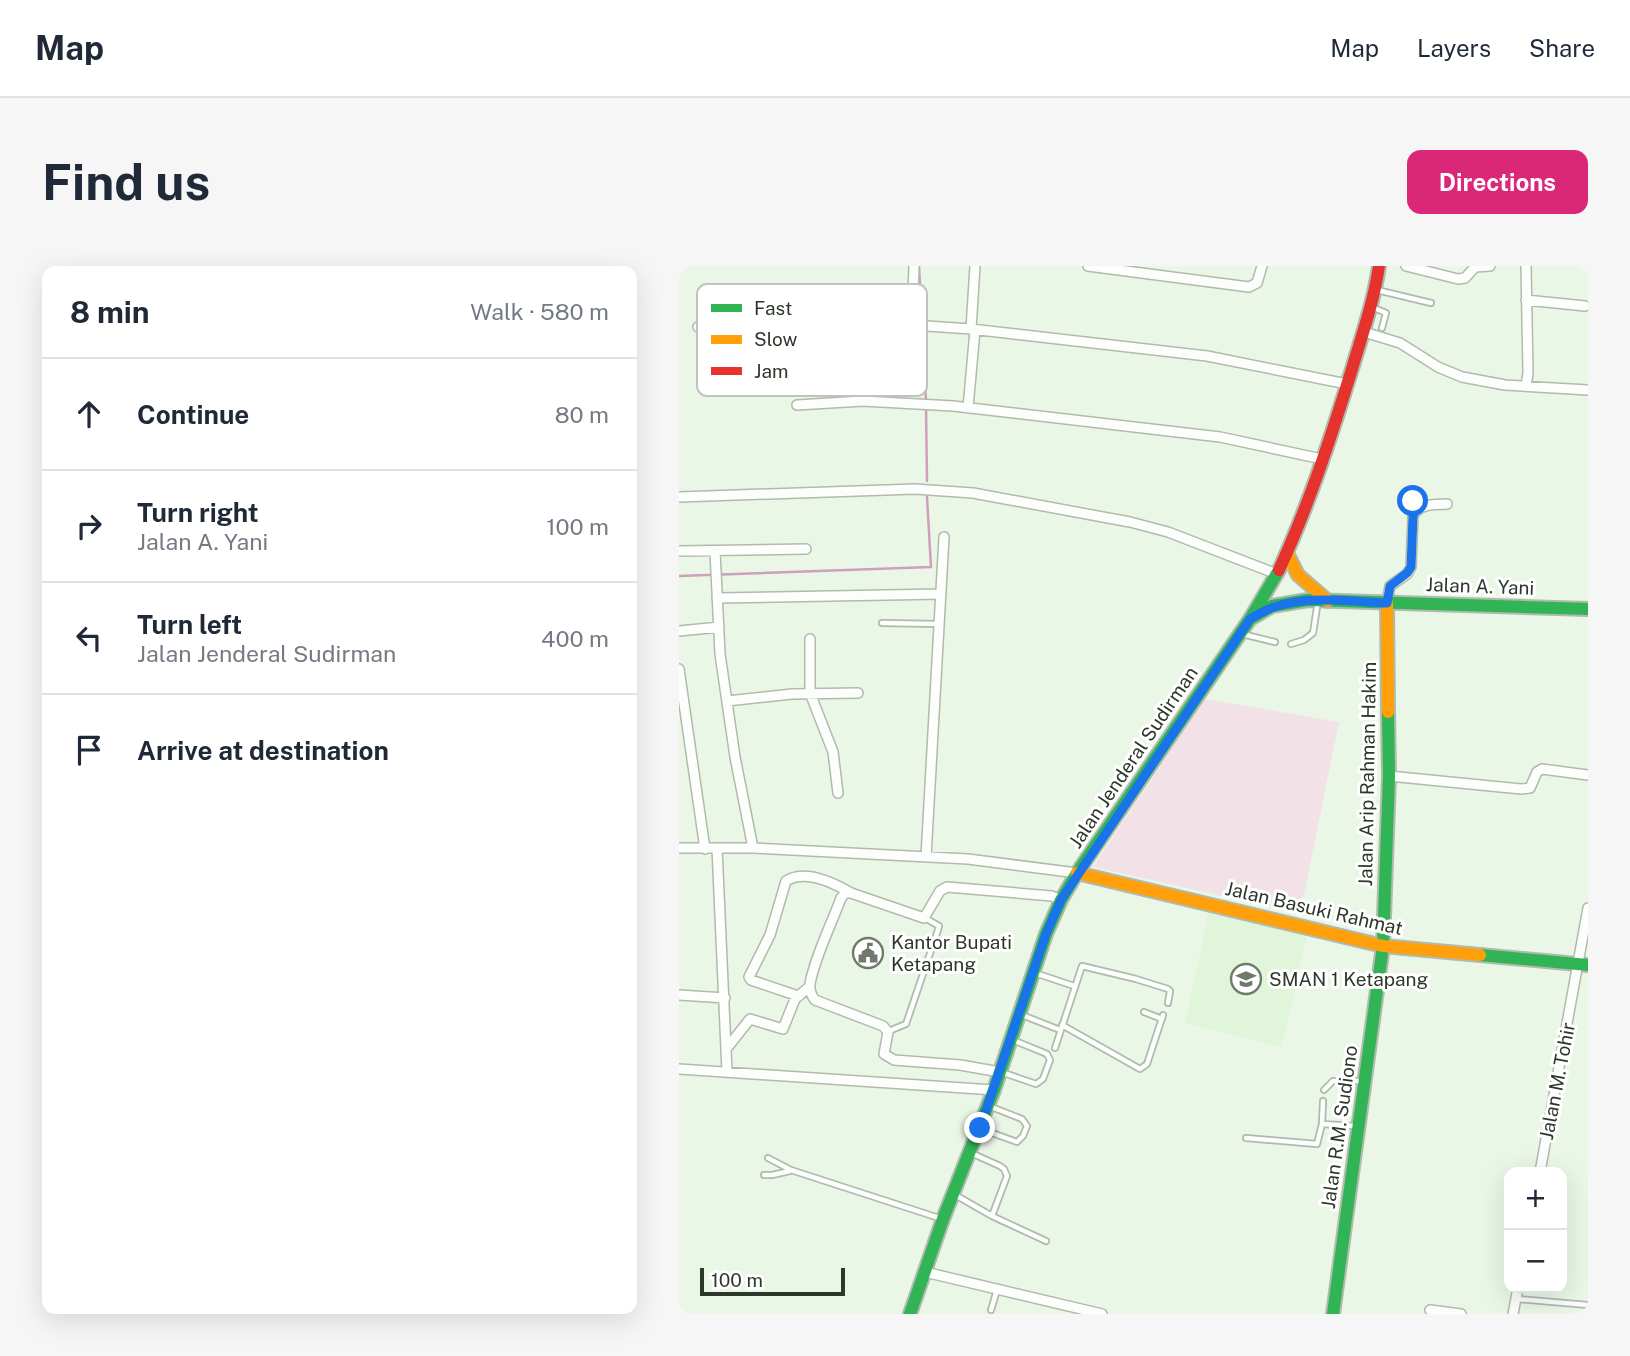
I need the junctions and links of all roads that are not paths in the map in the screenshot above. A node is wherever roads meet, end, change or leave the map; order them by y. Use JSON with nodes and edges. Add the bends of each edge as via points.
{"nodes":[{"id":1,"x":914,"y":266,"type":"edge"},
{"id":2,"x":975,"y":266,"type":"edge"},
{"id":3,"x":1088,"y":266,"type":"edge"},
{"id":4,"x":1262,"y":266,"type":"edge"},
{"id":5,"x":1379,"y":266,"type":"edge"},
{"id":6,"x":1406,"y":266,"type":"edge"},
{"id":7,"x":1490,"y":266,"type":"edge"},
{"id":8,"x":1526,"y":266,"type":"edge"},
{"id":9,"x":913,"y":284,"type":"edge"},
{"id":10,"x":1376,"y":289,"type":"junction"},
{"id":11,"x":1526,"y":300,"type":"junction"},
{"id":12,"x":1431,"y":303,"type":"dead end"},
{"id":13,"x":1371,"y":306,"type":"junction"},
{"id":14,"x":1585,"y":306,"type":"dead end"},
{"id":15,"x":927,"y":326,"type":"edge"},
{"id":16,"x":1382,"y":328,"type":"dead end"},
{"id":17,"x":973,"y":329,"type":"junction"},
{"id":18,"x":1364,"y":332,"type":"junction"},
{"id":19,"x":1347,"y":384,"type":"junction"},
{"id":20,"x":1526,"y":386,"type":"junction"},
{"id":21,"x":1588,"y":390,"type":"edge"},
{"id":22,"x":797,"y":405,"type":"dead end"},
{"id":23,"x":968,"y":408,"type":"junction"},
{"id":24,"x":1322,"y":459,"type":"junction"},
{"id":25,"x":1407,"y":493,"type":"dead end"},
{"id":26,"x":679,"y":497,"type":"edge"},
{"id":27,"x":1447,"y":504,"type":"dead end"},
{"id":28,"x":1416,"y":510,"type":"junction"},
{"id":29,"x":944,"y":537,"type":"dead end"},
{"id":30,"x":806,"y":549,"type":"dead end"},
{"id":31,"x":679,"y":551,"type":"edge"},
{"id":32,"x":715,"y":551,"type":"junction"},
{"id":33,"x":1287,"y":553,"type":"junction"},
{"id":34,"x":1277,"y":574,"type":"junction"},
{"id":35,"x":941,"y":594,"type":"junction"},
{"id":36,"x":717,"y":597,"type":"junction"},
{"id":37,"x":1323,"y":600,"type":"junction"},
{"id":38,"x":1387,"y":603,"type":"junction"},
{"id":39,"x":1588,"y":609,"type":"edge"},
{"id":40,"x":1250,"y":619,"type":"junction"},
{"id":41,"x":882,"y":623,"type":"dead end"},
{"id":42,"x":939,"y":624,"type":"junction"},
{"id":43,"x":719,"y":627,"type":"junction"},
{"id":44,"x":679,"y":631,"type":"edge"},
{"id":45,"x":1240,"y":633,"type":"junction"},
{"id":46,"x":810,"y":639,"type":"dead end"},
{"id":47,"x":1275,"y":642,"type":"dead end"},
{"id":48,"x":1291,"y":644,"type":"dead end"},
{"id":49,"x":679,"y":669,"type":"edge"},
{"id":50,"x":810,"y":693,"type":"junction"},
{"id":51,"x":858,"y":693,"type":"dead end"},
{"id":52,"x":727,"y":701,"type":"junction"},
{"id":53,"x":1588,"y":775,"type":"edge"},
{"id":54,"x":1389,"y":776,"type":"junction"},
{"id":55,"x":838,"y":793,"type":"dead end"},
{"id":56,"x":679,"y":848,"type":"edge"},
{"id":57,"x":753,"y":848,"type":"junction"},
{"id":58,"x":705,"y":849,"type":"junction"},
{"id":59,"x":717,"y":849,"type":"junction"},
{"id":60,"x":926,"y":857,"type":"junction"},
{"id":61,"x":1077,"y":873,"type":"junction"},
{"id":62,"x":851,"y":893,"type":"junction"},
{"id":63,"x":1061,"y":900,"type":"junction"},
{"id":64,"x":1588,"y":908,"type":"edge"},
{"id":65,"x":924,"y":918,"type":"junction"},
{"id":66,"x":1383,"y":946,"type":"junction"},
{"id":67,"x":1583,"y":964,"type":"edge"},
{"id":68,"x":1033,"y":972,"type":"junction"},
{"id":69,"x":1074,"y":986,"type":"junction"},
{"id":70,"x":809,"y":987,"type":"junction"},
{"id":71,"x":679,"y":995,"type":"edge"},
{"id":72,"x":798,"y":996,"type":"junction"},
{"id":73,"x":725,"y":998,"type":"junction"},
{"id":74,"x":1168,"y":1003,"type":"dead end"},
{"id":75,"x":1144,"y":1012,"type":"dead end"},
{"id":76,"x":1020,"y":1014,"type":"junction"},
{"id":77,"x":1061,"y":1028,"type":"junction"},
{"id":78,"x":888,"y":1032,"type":"junction"},
{"id":79,"x":1012,"y":1040,"type":"junction"},
{"id":80,"x":1055,"y":1048,"type":"dead end"},
{"id":81,"x":726,"y":1049,"type":"junction"},
{"id":82,"x":679,"y":1069,"type":"edge"},
{"id":83,"x":727,"y":1072,"type":"junction"},
{"id":84,"x":1000,"y":1072,"type":"junction"},
{"id":85,"x":1365,"y":1081,"type":"junction"},
{"id":86,"x":994,"y":1090,"type":"junction"},
{"id":87,"x":1324,"y":1090,"type":"dead end"},
{"id":88,"x":1323,"y":1101,"type":"dead end"},
{"id":89,"x":988,"y":1106,"type":"junction"},
{"id":90,"x":1322,"y":1124,"type":"junction"},
{"id":91,"x":1357,"y":1126,"type":"junction"},
{"id":92,"x":980,"y":1128,"type":"junction"},
{"id":93,"x":1245,"y":1138,"type":"dead end"},
{"id":94,"x":970,"y":1152,"type":"junction"},
{"id":95,"x":768,"y":1158,"type":"dead end"},
{"id":96,"x":1541,"y":1167,"type":"edge"},
{"id":97,"x":791,"y":1170,"type":"junction"},
{"id":98,"x":764,"y":1175,"type":"dead end"},
{"id":99,"x":953,"y":1194,"type":"junction"},
{"id":100,"x":992,"y":1216,"type":"junction"},
{"id":101,"x":943,"y":1219,"type":"junction"},
{"id":102,"x":1047,"y":1241,"type":"dead end"},
{"id":103,"x":925,"y":1272,"type":"junction"},
{"id":104,"x":997,"y":1289,"type":"junction"},
{"id":105,"x":1517,"y":1293,"type":"edge"},
{"id":106,"x":1516,"y":1299,"type":"junction"},
{"id":107,"x":1588,"y":1305,"type":"edge"},
{"id":108,"x":991,"y":1310,"type":"dead end"},
{"id":109,"x":1430,"y":1310,"type":"dead end"},
{"id":110,"x":910,"y":1314,"type":"edge"},
{"id":111,"x":1103,"y":1314,"type":"edge"},
{"id":112,"x":1333,"y":1314,"type":"edge"},
{"id":113,"x":1461,"y":1314,"type":"edge"},
{"id":114,"x":1513,"y":1314,"type":"edge"}],
"edges":[{"from":1,"to":9,"type":"street"},
{"from":2,"to":17,"type":"street"},
{"from":3,"to":4,"type":"street","via":[[1249,287],[1257,283]]},
{"from":5,"to":10,"type":"street","name":"Jalan Jenderal Sudirman"},
{"from":6,"to":7,"type":"street","via":[[1458,279],[1475,267]]},
{"from":8,"to":11,"type":"street"},
{"from":10,"to":12,"type":"lane"},
{"from":10,"to":13,"type":"street","name":"Jalan Jenderal Sudirman"},
{"from":11,"to":14,"type":"street"},
{"from":11,"to":20,"type":"street"},
{"from":13,"to":16,"type":"lane","via":[[1386,313]]},
{"from":13,"to":18,"type":"street","name":"Jalan Jenderal Sudirman"},
{"from":15,"to":17,"type":"street"},
{"from":17,"to":19,"type":"street","via":[[1206,356]]},
{"from":17,"to":23,"type":"street"},
{"from":18,"to":19,"type":"street","name":"Jalan Jenderal Sudirman"},
{"from":18,"to":20,"type":"street","via":[[1400,343],[1461,377]]},
{"from":19,"to":24,"type":"street","name":"Jalan Jenderal Sudirman"},
{"from":20,"to":21,"type":"street"},
{"from":22,"to":23,"type":"street","via":[[863,401]]},
{"from":23,"to":24,"type":"street","via":[[1220,437]]},
{"from":24,"to":33,"type":"street","name":"Jalan Jenderal Sudirman"},
{"from":25,"to":28,"type":"street"},
{"from":26,"to":34,"type":"street","via":[[915,489],[973,493],[1168,532]]},
{"from":27,"to":28,"type":"street"},
{"from":28,"to":38,"type":"street","via":[[1411,567],[1390,586]]},
{"from":29,"to":35,"type":"street"},
{"from":30,"to":32,"type":"street"},
{"from":31,"to":32,"type":"street"},
{"from":32,"to":36,"type":"street"},
{"from":33,"to":34,"type":"street","name":"Jalan Jenderal Sudirman"},
{"from":33,"to":37,"type":"street","via":[[1296,574]]},
{"from":34,"to":40,"type":"street","name":"Jalan Jenderal Sudirman"},
{"from":35,"to":36,"type":"street"},
{"from":35,"to":42,"type":"street"},
{"from":36,"to":43,"type":"street"},
{"from":37,"to":38,"type":"street","name":"Jalan A. Yani"},
{"from":37,"to":40,"type":"street","name":"Jalan A. Yani","via":[[1282,603]]},
{"from":37,"to":48,"type":"lane","via":[[1313,633]]},
{"from":38,"to":39,"type":"street","name":"Jalan A. Yani"},
{"from":38,"to":54,"type":"street","name":"Jalan Arip Rahman Hakim"},
{"from":40,"to":45,"type":"street","name":"Jalan Jenderal Sudirman"},
{"from":41,"to":42,"type":"lane"},
{"from":42,"to":60,"type":"street"},
{"from":43,"to":44,"type":"street"},
{"from":43,"to":52,"type":"street"},
{"from":45,"to":47,"type":"lane"},
{"from":45,"to":61,"type":"street","name":"Jalan Jenderal Sudirman"},
{"from":46,"to":50,"type":"street"},
{"from":49,"to":58,"type":"street"},
{"from":50,"to":51,"type":"street"},
{"from":50,"to":52,"type":"street"},
{"from":50,"to":55,"type":"street","via":[[833,752]]},
{"from":52,"to":57,"type":"street"},
{"from":53,"to":54,"type":"street","via":[[1540,769],[1530,788],[1521,789]]},
{"from":54,"to":66,"type":"street","name":"Jalan Arip Rahman Hakim"},
{"from":56,"to":58,"type":"street"},
{"from":57,"to":59,"type":"street"},
{"from":57,"to":60,"type":"street"},
{"from":58,"to":59,"type":"street"},
{"from":59,"to":73,"type":"street"},
{"from":60,"to":61,"type":"street"},
{"from":61,"to":63,"type":"street","name":"Jalan Jenderal Sudirman"},
{"from":61,"to":66,"type":"street","name":"Jalan Basuki Rahmat"},
{"from":62,"to":65,"type":"street"},
{"from":62,"to":70,"type":"street","via":[[841,898]]},
{"from":62,"to":72,"type":"street","via":[[818,879],[793,877],[786,881],[770,935],[749,977]]},
{"from":63,"to":65,"type":"street","via":[[947,887]]},
{"from":63,"to":68,"type":"street","name":"Jalan Jenderal Sudirman"},
{"from":64,"to":67,"type":"street","name":"Jalan M. Tohir"},
{"from":65,"to":78,"type":"lane","via":[[939,930],[906,1024]]},
{"from":66,"to":67,"type":"street","name":"Jalan Basuki Rahmat"},
{"from":66,"to":85,"type":"street","name":"Jalan R.M. Sudiono"},
{"from":67,"to":96,"type":"street","name":"Jalan M. Tohir"},
{"from":68,"to":69,"type":"lane"},
{"from":68,"to":76,"type":"street","name":"Jalan Jenderal Sudirman"},
{"from":69,"to":74,"type":"lane","via":[[1080,968],[1087,966],[1168,989]]},
{"from":69,"to":77,"type":"lane"},
{"from":70,"to":72,"type":"street"},
{"from":70,"to":78,"type":"street","via":[[815,1000]]},
{"from":71,"to":73,"type":"street"},
{"from":72,"to":81,"type":"street","via":[[783,1030],[750,1019]]},
{"from":73,"to":81,"type":"street"},
{"from":75,"to":77,"type":"lane","via":[[1163,1017],[1147,1064],[1140,1069]]},
{"from":76,"to":77,"type":"lane"},
{"from":76,"to":79,"type":"street","name":"Jalan Jenderal Sudirman"},
{"from":77,"to":80,"type":"lane"},
{"from":78,"to":84,"type":"street","via":[[884,1054],[894,1060]]},
{"from":79,"to":84,"type":"street","name":"Jalan Jenderal Sudirman"},
{"from":79,"to":84,"type":"lane","via":[[1047,1054],[1050,1060],[1036,1084]]},
{"from":81,"to":83,"type":"street"},
{"from":82,"to":83,"type":"street"},
{"from":83,"to":86,"type":"street"},
{"from":84,"to":86,"type":"street","name":"Jalan Jenderal Sudirman"},
{"from":85,"to":87,"type":"lane","via":[[1333,1082]]},
{"from":85,"to":91,"type":"street","name":"Jalan R.M. Sudiono"},
{"from":86,"to":89,"type":"street","name":"Jalan Jenderal Sudirman"},
{"from":88,"to":90,"type":"lane"},
{"from":89,"to":92,"type":"street","name":"Jalan Jenderal Sudirman"},
{"from":89,"to":92,"type":"lane","via":[[1022,1119],[1027,1126],[1017,1142]]},
{"from":90,"to":91,"type":"lane"},
{"from":90,"to":93,"type":"lane","via":[[1317,1144]]},
{"from":91,"to":112,"type":"street","name":"Jalan R.M. Sudiono"},
{"from":92,"to":94,"type":"street","name":"Jalan Jenderal Sudirman"},
{"from":94,"to":99,"type":"street","name":"Jalan Jenderal Sudirman"},
{"from":94,"to":100,"type":"lane","via":[[1007,1173]]},
{"from":95,"to":97,"type":"lane"},
{"from":97,"to":98,"type":"lane"},
{"from":97,"to":101,"type":"lane"},
{"from":99,"to":100,"type":"lane"},
{"from":99,"to":101,"type":"street","name":"Jalan Jenderal Sudirman"},
{"from":100,"to":102,"type":"lane"},
{"from":101,"to":103,"type":"street","name":"Jalan Jenderal Sudirman"},
{"from":103,"to":104,"type":"street"},
{"from":103,"to":110,"type":"street","name":"Jalan Jenderal Sudirman"},
{"from":104,"to":108,"type":"lane"},
{"from":104,"to":111,"type":"street"},
{"from":105,"to":106,"type":"street"},
{"from":106,"to":107,"type":"lane"},
{"from":106,"to":114,"type":"street"},
{"from":109,"to":113,"type":"street"}]}
